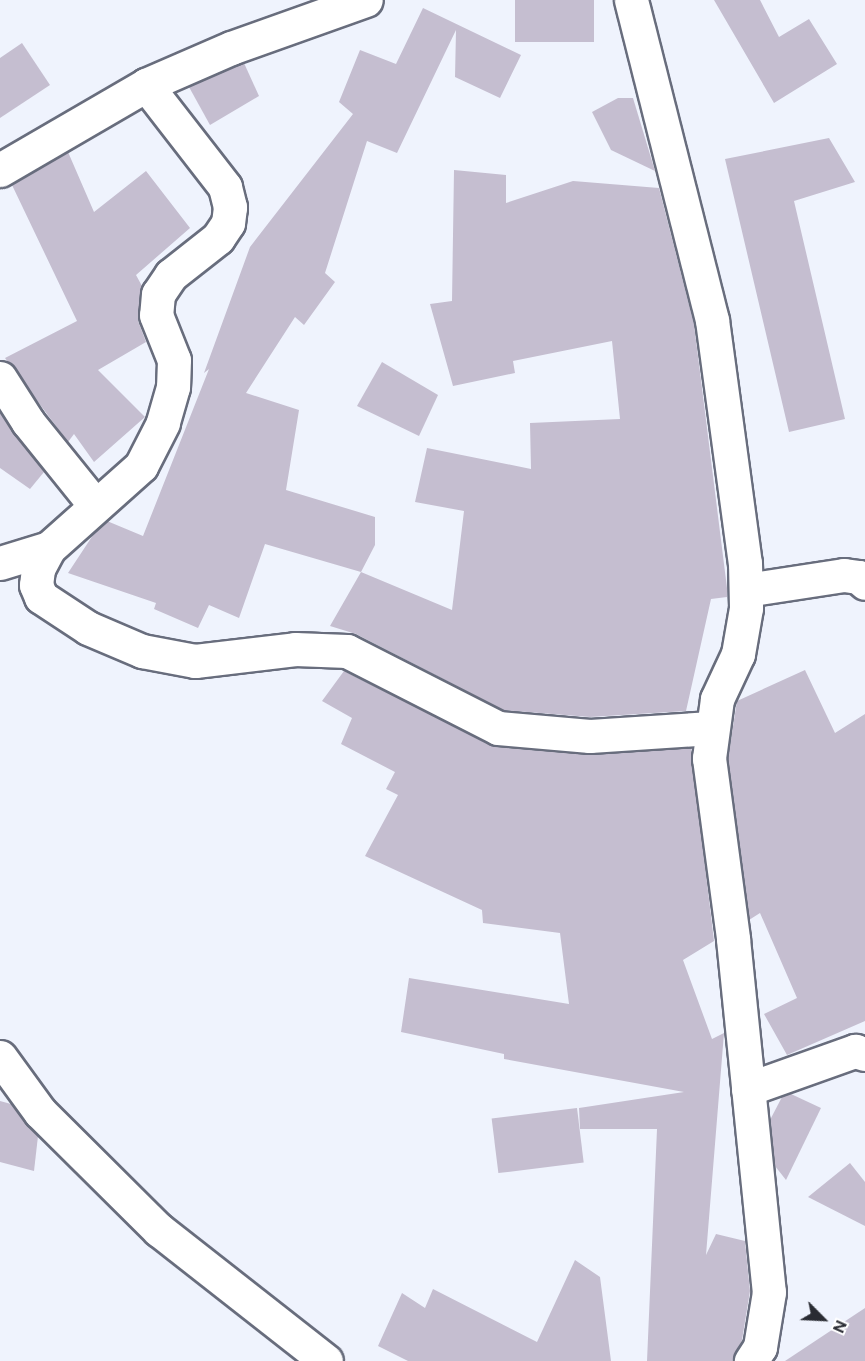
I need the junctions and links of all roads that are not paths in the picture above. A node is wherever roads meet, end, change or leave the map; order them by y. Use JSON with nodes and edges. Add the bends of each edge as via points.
{"nodes":[{"id":1,"x":366,"y":0,"type":"edge"},
{"id":2,"x":630,"y":0,"type":"edge"},
{"id":3,"x":146,"y":85,"type":"junction"},
{"id":4,"x":0,"y":170,"type":"edge"},
{"id":5,"x":0,"y":378,"type":"edge"},
{"id":6,"x":95,"y":505,"type":"junction"},
{"id":7,"x":49,"y":548,"type":"junction"},
{"id":8,"x":0,"y":563,"type":"edge"},
{"id":9,"x":865,"y":584,"type":"edge"},
{"id":10,"x":746,"y":590,"type":"junction"},
{"id":11,"x":711,"y":728,"type":"junction"},
{"id":12,"x":865,"y":1054,"type":"edge"},
{"id":13,"x":0,"y":1057,"type":"edge"},
{"id":14,"x":748,"y":1089,"type":"junction"},
{"id":15,"x":326,"y":1361,"type":"edge"},
{"id":16,"x":751,"y":1361,"type":"edge"}],
"edges":[{"from":1,"to":3,"type":"street","via":[[231,48]]},
{"from":2,"to":10,"type":"street","via":[[712,320]]},
{"from":3,"to":4,"type":"street"},
{"from":3,"to":6,"type":"street","via":[[225,187],[230,207],[228,223],[218,238],[171,275],[158,294],[156,315],[174,360],[173,387],[163,423],[141,466]]},
{"from":5,"to":6,"type":"street","via":[[28,422]]},
{"from":6,"to":7,"type":"street"},
{"from":7,"to":8,"type":"street"},
{"from":7,"to":11,"type":"street","via":[[36,585],[41,597],[88,628],[142,651],[195,661],[295,649],[347,651],[498,729],[590,736]]},
{"from":9,"to":10,"type":"street","via":[[859,578],[844,575]]},
{"from":10,"to":11,"type":"street","via":[[738,654],[717,699]]},
{"from":11,"to":14,"type":"street","via":[[712,800],[733,939]]},
{"from":12,"to":14,"type":"street","via":[[855,1051]]},
{"from":13,"to":15,"type":"street","via":[[40,1112],[159,1230]]},
{"from":14,"to":16,"type":"street","via":[[769,1292],[760,1347]]}]}
